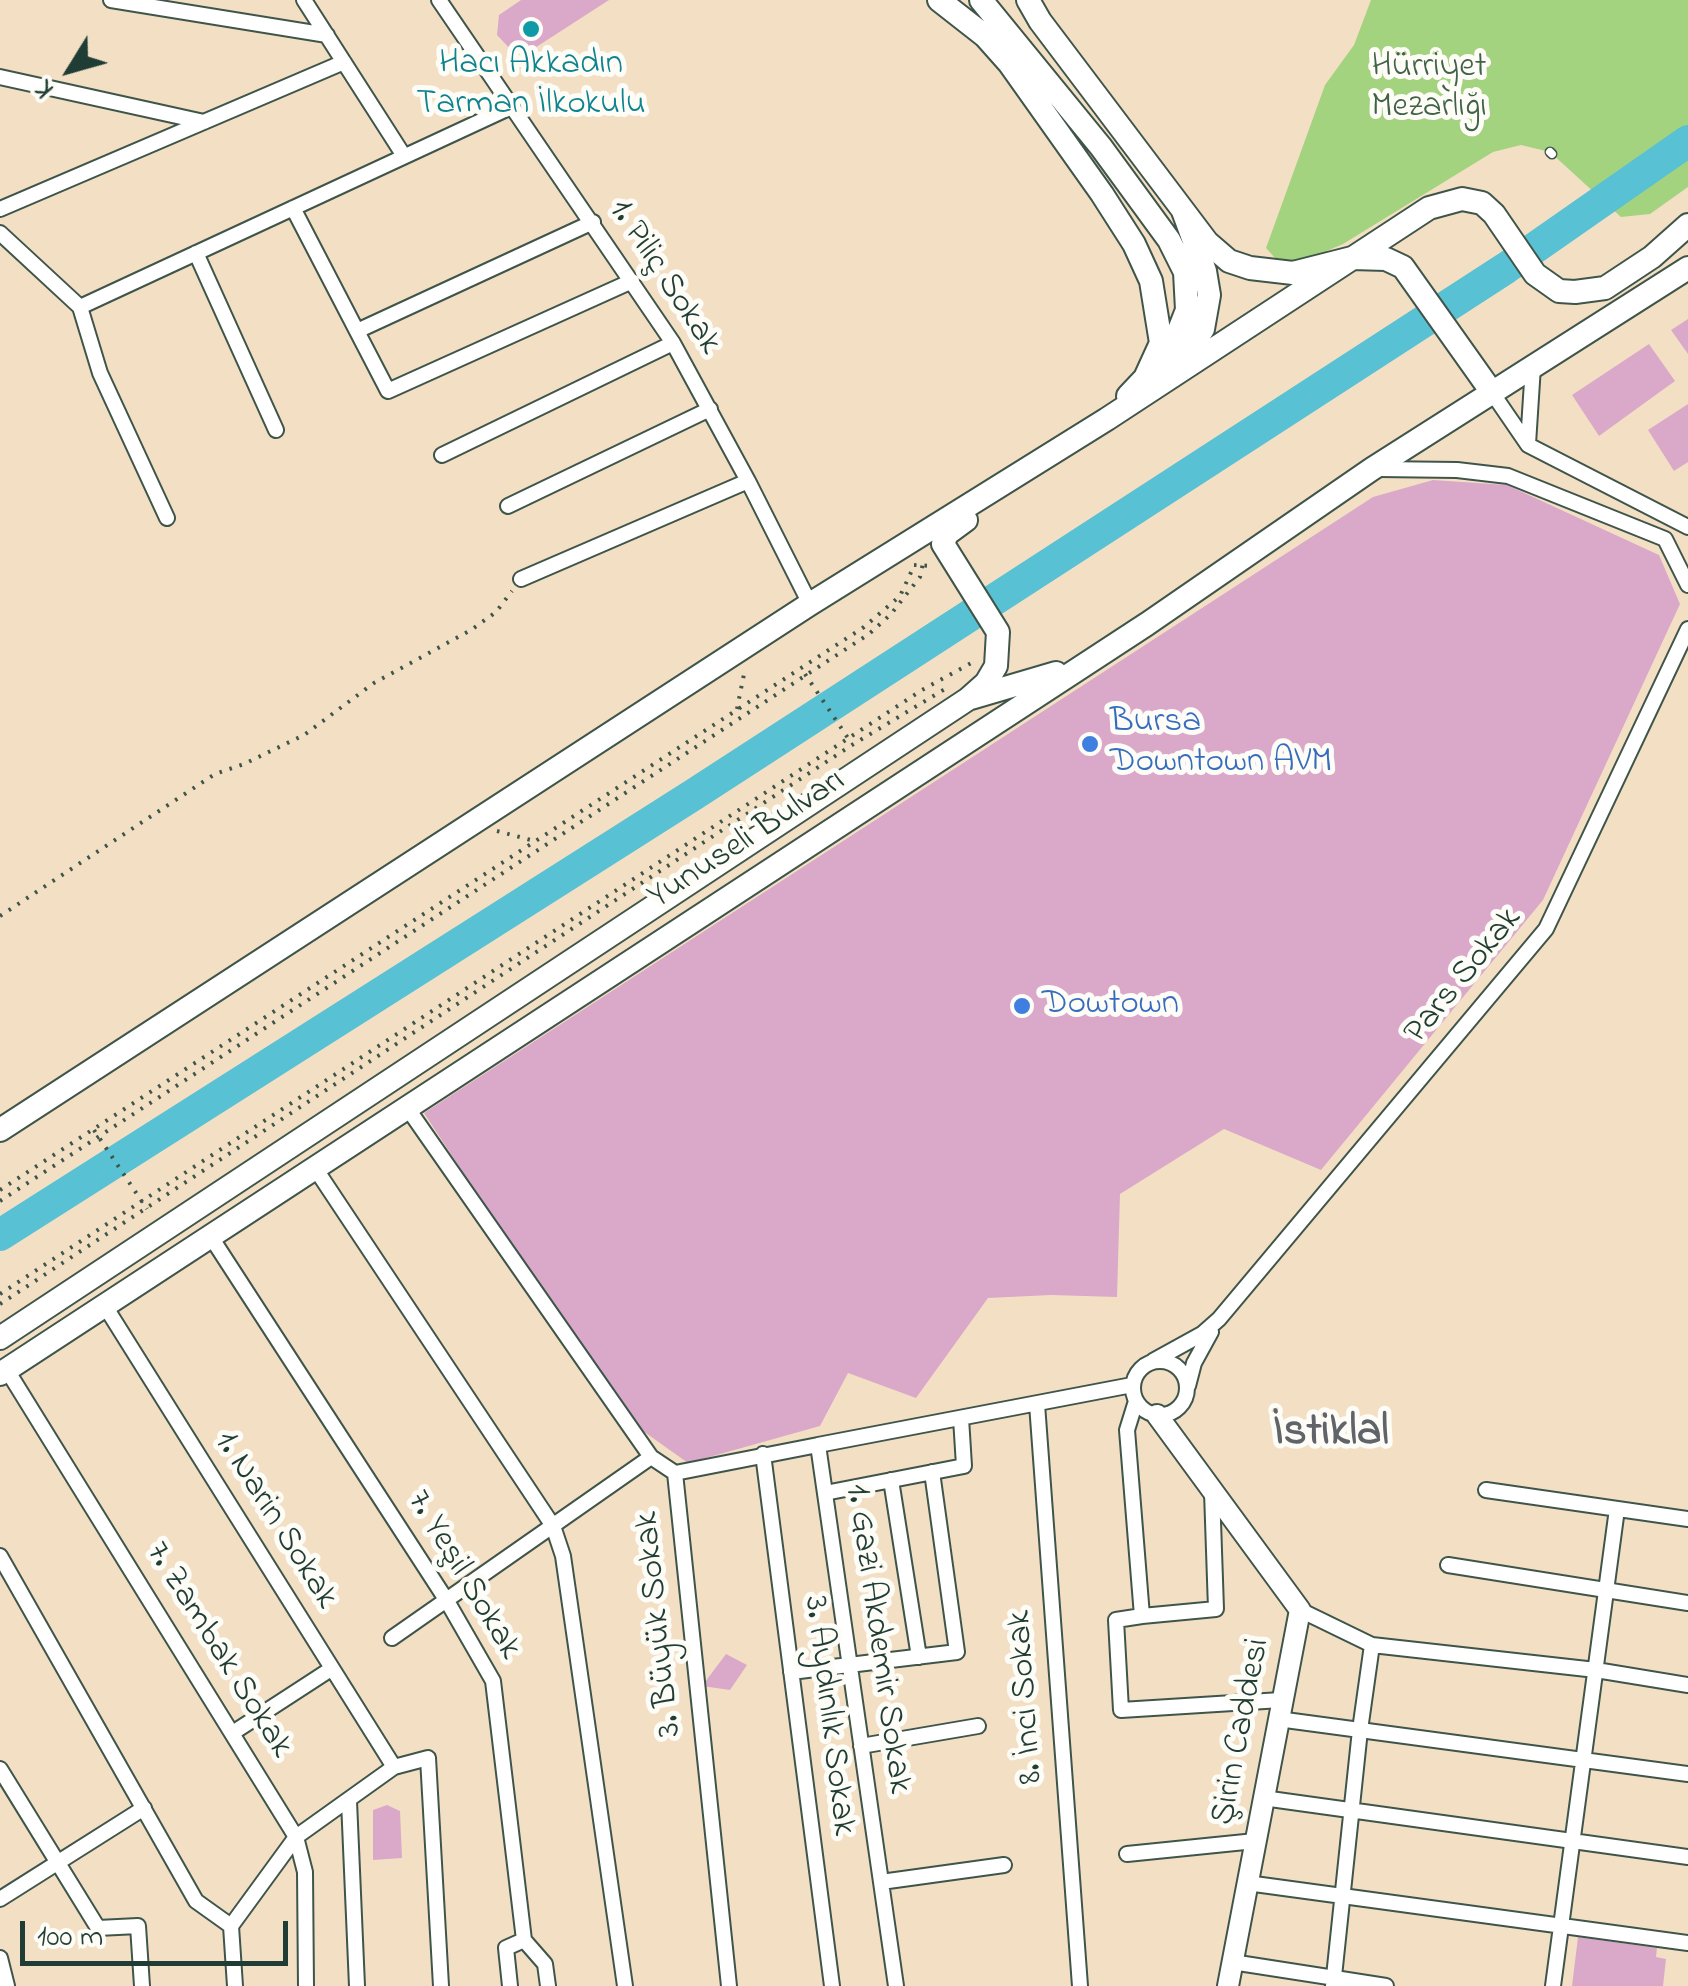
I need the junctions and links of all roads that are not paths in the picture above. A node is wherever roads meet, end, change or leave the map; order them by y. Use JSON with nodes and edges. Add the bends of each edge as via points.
{"nodes":[{"id":1,"x":111,"y":0,"type":"edge"},
{"id":2,"x":304,"y":0,"type":"edge"},
{"id":3,"x":439,"y":0,"type":"edge"},
{"id":4,"x":939,"y":0,"type":"edge"},
{"id":5,"x":981,"y":0,"type":"edge"},
{"id":6,"x":1028,"y":0,"type":"edge"},
{"id":7,"x":326,"y":35,"type":"junction"},
{"id":8,"x":344,"y":62,"type":"junction"},
{"id":9,"x":0,"y":77,"type":"edge"},
{"id":10,"x":511,"y":107,"type":"junction"},
{"id":11,"x":204,"y":122,"type":"junction"},
{"id":12,"x":404,"y":156,"type":"junction"},
{"id":13,"x":293,"y":208,"type":"junction"},
{"id":14,"x":0,"y":209,"type":"edge"},
{"id":15,"x":1184,"y":211,"type":"junction"},
{"id":16,"x":593,"y":222,"type":"junction"},
{"id":17,"x":1688,"y":225,"type":"edge"},
{"id":18,"x":0,"y":233,"type":"edge"},
{"id":19,"x":196,"y":253,"type":"junction"},
{"id":20,"x":1352,"y":258,"type":"junction"},
{"id":21,"x":1688,"y":268,"type":"edge"},
{"id":22,"x":632,"y":281,"type":"junction"},
{"id":23,"x":80,"y":306,"type":"junction"},
{"id":24,"x":357,"y":331,"type":"junction"},
{"id":25,"x":673,"y":343,"type":"junction"},
{"id":26,"x":1533,"y":365,"type":"junction"},
{"id":27,"x":1172,"y":376,"type":"junction"},
{"id":28,"x":1492,"y":391,"type":"junction"},
{"id":29,"x":1140,"y":397,"type":"junction"},
{"id":30,"x":710,"y":410,"type":"junction"},
{"id":31,"x":1107,"y":419,"type":"junction"},
{"id":32,"x":276,"y":430,"type":"dead end"},
{"id":33,"x":1528,"y":445,"type":"junction"},
{"id":34,"x":442,"y":454,"type":"dead end"},
{"id":35,"x":1372,"y":469,"type":"junction"},
{"id":36,"x":748,"y":481,"type":"junction"},
{"id":37,"x":508,"y":506,"type":"dead end"},
{"id":38,"x":168,"y":518,"type":"dead end"},
{"id":39,"x":1688,"y":527,"type":"edge"},
{"id":40,"x":521,"y":579,"type":"road end"},
{"id":41,"x":1688,"y":585,"type":"edge"},
{"id":42,"x":810,"y":604,"type":"junction"},
{"id":43,"x":1688,"y":629,"type":"edge"},
{"id":44,"x":1094,"y":658,"type":"junction"},
{"id":45,"x":958,"y":693,"type":"junction"},
{"id":46,"x":406,"y":1106,"type":"junction"},
{"id":47,"x":0,"y":1130,"type":"edge"},
{"id":48,"x":315,"y":1168,"type":"junction"},
{"id":49,"x":211,"y":1237,"type":"junction"},
{"id":50,"x":106,"y":1306,"type":"junction"},
{"id":51,"x":1219,"y":1319,"type":"junction"},
{"id":52,"x":0,"y":1338,"type":"edge"},
{"id":53,"x":1153,"y":1362,"type":"junction"},
{"id":54,"x":3,"y":1372,"type":"edge"},
{"id":55,"x":1132,"y":1386,"type":"junction"},
{"id":56,"x":1186,"y":1390,"type":"junction"},
{"id":57,"x":1136,"y":1402,"type":"junction"},
{"id":58,"x":1037,"y":1404,"type":"junction"},
{"id":59,"x":1157,"y":1415,"type":"junction"},
{"id":60,"x":962,"y":1418,"type":"junction"},
{"id":61,"x":818,"y":1445,"type":"junction"},
{"id":62,"x":763,"y":1454,"type":"junction"},
{"id":63,"x":650,"y":1457,"type":"junction"},
{"id":64,"x":675,"y":1472,"type":"junction"},
{"id":65,"x":932,"y":1472,"type":"junction"},
{"id":66,"x":891,"y":1480,"type":"junction"},
{"id":67,"x":1486,"y":1490,"type":"dead end"},
{"id":68,"x":1212,"y":1491,"type":"junction"},
{"id":69,"x":825,"y":1492,"type":"junction"},
{"id":70,"x":1617,"y":1509,"type":"junction"},
{"id":71,"x":1688,"y":1519,"type":"edge"},
{"id":72,"x":553,"y":1526,"type":"junction"},
{"id":73,"x":0,"y":1556,"type":"edge"},
{"id":74,"x":1448,"y":1565,"type":"dead end"},
{"id":75,"x":1606,"y":1592,"type":"junction"},
{"id":76,"x":447,"y":1601,"type":"junction"},
{"id":77,"x":1688,"y":1602,"type":"edge"},
{"id":78,"x":1300,"y":1610,"type":"junction"},
{"id":79,"x":1142,"y":1616,"type":"junction"},
{"id":80,"x":392,"y":1638,"type":"dead end"},
{"id":81,"x":1372,"y":1645,"type":"junction"},
{"id":82,"x":919,"y":1657,"type":"junction"},
{"id":83,"x":850,"y":1666,"type":"junction"},
{"id":84,"x":331,"y":1669,"type":"junction"},
{"id":85,"x":1596,"y":1670,"type":"junction"},
{"id":86,"x":791,"y":1672,"type":"junction"},
{"id":87,"x":1688,"y":1684,"type":"edge"},
{"id":88,"x":1280,"y":1709,"type":"junction"},
{"id":89,"x":978,"y":1726,"type":"dead end"},
{"id":90,"x":1360,"y":1730,"type":"junction"},
{"id":91,"x":234,"y":1732,"type":"junction"},
{"id":92,"x":861,"y":1746,"type":"junction"},
{"id":93,"x":1584,"y":1760,"type":"junction"},
{"id":94,"x":394,"y":1768,"type":"junction"},
{"id":95,"x":0,"y":1769,"type":"edge"},
{"id":96,"x":1688,"y":1774,"type":"edge"},
{"id":97,"x":1263,"y":1798,"type":"junction"},
{"id":98,"x":349,"y":1802,"type":"junction"},
{"id":99,"x":144,"y":1808,"type":"junction"},
{"id":100,"x":1352,"y":1810,"type":"junction"},
{"id":101,"x":296,"y":1837,"type":"junction"},
{"id":102,"x":1255,"y":1841,"type":"junction"},
{"id":103,"x":1574,"y":1841,"type":"junction"},
{"id":104,"x":1127,"y":1854,"type":"dead end"},
{"id":105,"x":1688,"y":1857,"type":"edge"},
{"id":106,"x":57,"y":1864,"type":"junction"},
{"id":107,"x":1004,"y":1865,"type":"dead end"},
{"id":108,"x":881,"y":1882,"type":"junction"},
{"id":109,"x":1247,"y":1883,"type":"junction"},
{"id":110,"x":1343,"y":1896,"type":"junction"},
{"id":111,"x":0,"y":1899,"type":"edge"},
{"id":112,"x":231,"y":1926,"type":"junction"},
{"id":113,"x":1562,"y":1926,"type":"junction"},
{"id":114,"x":524,"y":1940,"type":"junction"},
{"id":115,"x":1688,"y":1942,"type":"edge"},
{"id":116,"x":0,"y":1958,"type":"edge"},
{"id":117,"x":1232,"y":1962,"type":"junction"},
{"id":118,"x":1334,"y":1982,"type":"edge"},
{"id":119,"x":7,"y":1986,"type":"edge"},
{"id":120,"x":142,"y":1986,"type":"edge"},
{"id":121,"x":235,"y":1986,"type":"edge"},
{"id":122,"x":306,"y":1986,"type":"edge"},
{"id":123,"x":357,"y":1986,"type":"edge"},
{"id":124,"x":441,"y":1986,"type":"edge"},
{"id":125,"x":510,"y":1986,"type":"edge"},
{"id":126,"x":548,"y":1986,"type":"edge"},
{"id":127,"x":625,"y":1986,"type":"edge"},
{"id":128,"x":729,"y":1986,"type":"edge"},
{"id":129,"x":832,"y":1986,"type":"edge"},
{"id":130,"x":896,"y":1986,"type":"edge"},
{"id":131,"x":1080,"y":1986,"type":"edge"},
{"id":132,"x":1228,"y":1986,"type":"edge"},
{"id":133,"x":1386,"y":1986,"type":"edge"},
{"id":134,"x":1554,"y":1986,"type":"edge"}],
"edges":[{"from":1,"to":7,"type":"street"},
{"from":2,"to":7,"type":"street"},
{"from":3,"to":10,"type":"street","name":"1. Piliç Sokak"},
{"from":4,"to":31,"type":"main road","via":[[1009,62],[1102,194],[1151,281],[1160,343],[1144,378]]},
{"from":5,"to":29,"type":"main road","via":[[1146,205],[1185,272],[1187,310],[1178,339]]},
{"from":6,"to":15,"type":"main road"},
{"from":7,"to":8,"type":"street"},
{"from":8,"to":11,"type":"street"},
{"from":8,"to":12,"type":"street"},
{"from":9,"to":11,"type":"street"},
{"from":10,"to":12,"type":"street"},
{"from":10,"to":16,"type":"street","name":"1. Piliç Sokak"},
{"from":11,"to":14,"type":"street"},
{"from":12,"to":13,"type":"street"},
{"from":13,"to":19,"type":"street"},
{"from":13,"to":24,"type":"street"},
{"from":15,"to":20,"type":"main road","via":[[1218,252],[1250,268],[1293,272]]},
{"from":15,"to":27,"type":"main road","via":[[1209,295],[1204,329]]},
{"from":16,"to":22,"type":"street","name":"1. Piliç Sokak"},
{"from":16,"to":24,"type":"street"},
{"from":17,"to":20,"type":"main road","via":[[1605,288],[1590,291],[1559,291],[1535,274],[1494,214],[1482,202],[1462,198],[1425,210]]},
{"from":18,"to":23,"type":"street"},
{"from":19,"to":23,"type":"street"},
{"from":19,"to":32,"type":"street"},
{"from":20,"to":27,"type":"main road"},
{"from":20,"to":28,"type":"main road","via":[[1403,267]]},
{"from":21,"to":26,"type":"main road","name":"Yunuseli Bulvarı"},
{"from":22,"to":24,"type":"street","via":[[388,391]]},
{"from":22,"to":25,"type":"street","name":"1. Piliç Sokak"},
{"from":23,"to":38,"type":"street","via":[[100,374]]},
{"from":25,"to":30,"type":"street","name":"1. Piliç Sokak"},
{"from":25,"to":34,"type":"street"},
{"from":26,"to":28,"type":"main road","name":"Yunuseli Bulvarı"},
{"from":26,"to":33,"type":"street"},
{"from":27,"to":29,"type":"main road"},
{"from":27,"to":45,"type":"main road","via":[[1117,430],[946,534],[945,562],[997,641],[996,666],[986,684]]},
{"from":28,"to":33,"type":"street"},
{"from":28,"to":35,"type":"main road","name":"Yunuseli Bulvarı"},
{"from":29,"to":31,"type":"main road"},
{"from":30,"to":36,"type":"street","name":"1. Piliç Sokak"},
{"from":30,"to":37,"type":"street"},
{"from":31,"to":42,"type":"main road"},
{"from":33,"to":39,"type":"street"},
{"from":35,"to":41,"type":"street","via":[[1508,476],[1665,539]]},
{"from":35,"to":44,"type":"main road","name":"Yunuseli Bulvarı"},
{"from":36,"to":40,"type":"street"},
{"from":36,"to":42,"type":"street","name":"1. Piliç Sokak"},
{"from":42,"to":47,"type":"main road"},
{"from":43,"to":51,"type":"street","name":"Pars Sokak","via":[[1546,930]]},
{"from":44,"to":45,"type":"main road","via":[[1042,678]]},
{"from":44,"to":46,"type":"main road","name":"Yunuseli Bulvarı"},
{"from":45,"to":52,"type":"main road","name":"Yunuseli Bulvarı","via":[[838,785]]},
{"from":46,"to":48,"type":"main road","name":"Yunuseli Bulvarı"},
{"from":46,"to":63,"type":"street","name":"3. Büyük Sokak"},
{"from":48,"to":49,"type":"main road","name":"Yunuseli Bulvarı"},
{"from":48,"to":72,"type":"street"},
{"from":49,"to":50,"type":"main road","name":"Yunuseli Bulvarı"},
{"from":49,"to":76,"type":"street","name":"7. Yeşil Sokak"},
{"from":50,"to":54,"type":"main road","name":"Yunuseli Bulvarı"},
{"from":50,"to":84,"type":"street","name":"1. Narin Sokak"},
{"from":51,"to":53,"type":"street"},
{"from":51,"to":56,"type":"street"},
{"from":53,"to":55,"type":"street","via":[[1139,1370]]},
{"from":53,"to":56,"type":"street","via":[[1177,1367]]},
{"from":54,"to":91,"type":"street","name":"7. Zambak Sokak"},
{"from":55,"to":57,"type":"street"},
{"from":55,"to":58,"type":"street"},
{"from":56,"to":59,"type":"street","via":[[1173,1411]]},
{"from":57,"to":59,"type":"street"},
{"from":57,"to":79,"type":"street","via":[[1127,1430]]},
{"from":58,"to":60,"type":"street"},
{"from":58,"to":131,"type":"street","name":"8. İnci Sokak"},
{"from":59,"to":68,"type":"street","name":"Şirin Caddesi"},
{"from":60,"to":61,"type":"street"},
{"from":60,"to":65,"type":"street","via":[[964,1466]]},
{"from":61,"to":62,"type":"street","name":"1. Gazi Akdemir Sokak"},
{"from":61,"to":69,"type":"street","name":"1. Gazi Akdemir Sokak"},
{"from":62,"to":64,"type":"street","name":"1. Gazi Akdemir Sokak"},
{"from":62,"to":86,"type":"street","name":"3. Aydınlık Sokak"},
{"from":63,"to":64,"type":"street","name":"3. Büyük Sokak"},
{"from":63,"to":72,"type":"street"},
{"from":64,"to":128,"type":"street","name":"3. Büyük Sokak"},
{"from":65,"to":66,"type":"street"},
{"from":65,"to":82,"type":"street","via":[[957,1652]]},
{"from":66,"to":69,"type":"street"},
{"from":66,"to":82,"type":"street"},
{"from":67,"to":70,"type":"street"},
{"from":68,"to":78,"type":"street","name":"Şirin Caddesi"},
{"from":68,"to":79,"type":"street","via":[[1216,1609]]},
{"from":69,"to":83,"type":"street","name":"1. Gazi Akdemir Sokak"},
{"from":70,"to":71,"type":"street"},
{"from":70,"to":75,"type":"street"},
{"from":72,"to":76,"type":"street"},
{"from":72,"to":127,"type":"street","via":[[563,1556]]},
{"from":73,"to":99,"type":"street"},
{"from":74,"to":75,"type":"street"},
{"from":75,"to":77,"type":"street"},
{"from":75,"to":85,"type":"street"},
{"from":76,"to":80,"type":"street"},
{"from":76,"to":114,"type":"street","name":"7. Yeşil Sokak","via":[[493,1681]]},
{"from":78,"to":81,"type":"street"},
{"from":78,"to":88,"type":"street","name":"Şirin Caddesi"},
{"from":79,"to":88,"type":"street","via":[[1116,1620],[1121,1710]]},
{"from":81,"to":85,"type":"street"},
{"from":81,"to":90,"type":"street"},
{"from":82,"to":83,"type":"street"},
{"from":83,"to":86,"type":"street"},
{"from":83,"to":92,"type":"street","name":"1. Gazi Akdemir Sokak"},
{"from":84,"to":91,"type":"street"},
{"from":84,"to":94,"type":"street","name":"1. Narin Sokak"},
{"from":85,"to":87,"type":"street"},
{"from":85,"to":93,"type":"street"},
{"from":86,"to":129,"type":"street","name":"3. Aydınlık Sokak"},
{"from":88,"to":90,"type":"street"},
{"from":88,"to":97,"type":"street","name":"Şirin Caddesi"},
{"from":89,"to":92,"type":"street"},
{"from":90,"to":93,"type":"street"},
{"from":90,"to":100,"type":"street"},
{"from":91,"to":101,"type":"street","name":"7. Zambak Sokak"},
{"from":92,"to":108,"type":"street","name":"1. Gazi Akdemir Sokak"},
{"from":93,"to":96,"type":"street"},
{"from":93,"to":103,"type":"street"},
{"from":94,"to":98,"type":"street"},
{"from":94,"to":124,"type":"street","via":[[428,1758]]},
{"from":95,"to":106,"type":"street"},
{"from":97,"to":100,"type":"street"},
{"from":97,"to":102,"type":"street","name":"Şirin Caddesi"},
{"from":98,"to":101,"type":"street"},
{"from":98,"to":123,"type":"street"},
{"from":99,"to":106,"type":"street"},
{"from":99,"to":112,"type":"street","via":[[196,1901]]},
{"from":100,"to":103,"type":"street"},
{"from":100,"to":110,"type":"street"},
{"from":101,"to":112,"type":"street"},
{"from":101,"to":122,"type":"street","name":"7. Zambak Sokak","via":[[305,1872]]},
{"from":102,"to":104,"type":"street"},
{"from":102,"to":109,"type":"street","name":"Şirin Caddesi"},
{"from":103,"to":105,"type":"street"},
{"from":103,"to":113,"type":"street"},
{"from":106,"to":111,"type":"street"},
{"from":106,"to":120,"type":"street","via":[[98,1928],[138,1926]]},
{"from":107,"to":108,"type":"street"},
{"from":108,"to":130,"type":"street","name":"1. Gazi Akdemir Sokak"},
{"from":109,"to":110,"type":"street"},
{"from":109,"to":117,"type":"street","name":"Şirin Caddesi"},
{"from":110,"to":113,"type":"street"},
{"from":110,"to":118,"type":"street"},
{"from":112,"to":121,"type":"street"},
{"from":113,"to":115,"type":"street"},
{"from":113,"to":134,"type":"street"},
{"from":114,"to":125,"type":"street","via":[[506,1948]]},
{"from":114,"to":126,"type":"street","name":"7. Yeşil Sokak","via":[[545,1964]]},
{"from":116,"to":119,"type":"street"},
{"from":117,"to":118,"type":"street"},
{"from":117,"to":132,"type":"street","name":"Şirin Caddesi"},
{"from":118,"to":133,"type":"street"}]}
